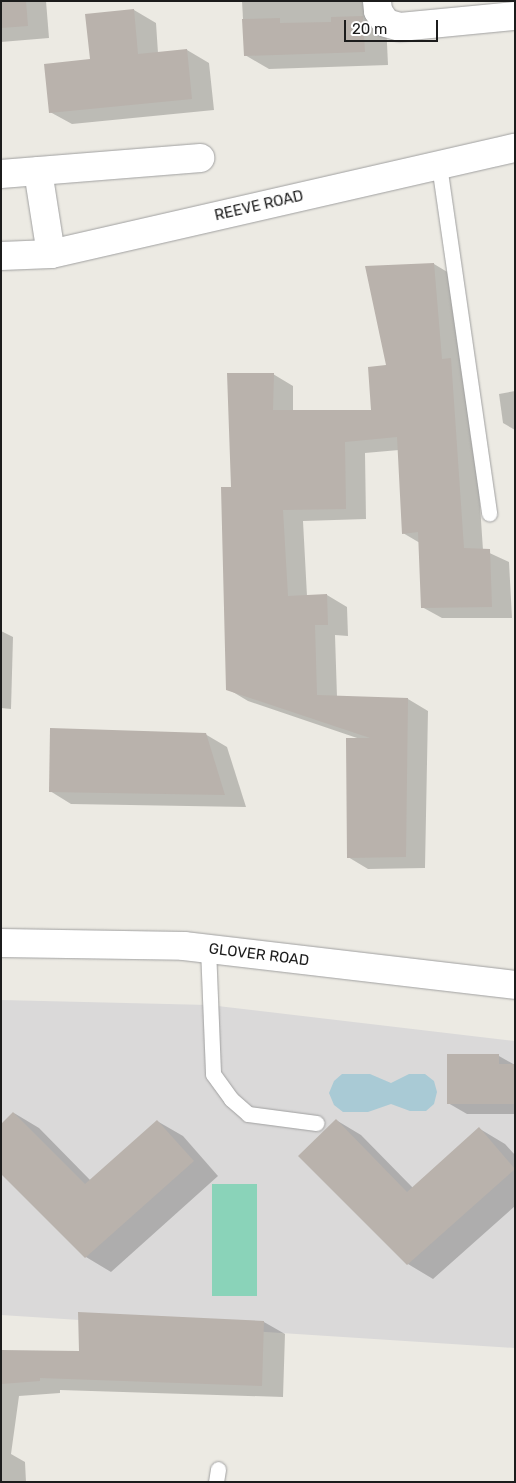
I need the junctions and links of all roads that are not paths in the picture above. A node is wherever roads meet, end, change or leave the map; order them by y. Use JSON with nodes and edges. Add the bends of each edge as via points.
{"nodes":[{"id":1,"x":377,"y":1,"type":"edge"},
{"id":2,"x":515,"y":16,"type":"edge"},
{"id":3,"x":515,"y":148,"type":"edge"},
{"id":4,"x":200,"y":158,"type":"dead end"},
{"id":5,"x":438,"y":165,"type":"junction"},
{"id":6,"x":38,"y":170,"type":"junction"},
{"id":7,"x":1,"y":174,"type":"edge"},
{"id":8,"x":51,"y":254,"type":"junction"},
{"id":9,"x":1,"y":256,"type":"edge"},
{"id":10,"x":489,"y":513,"type":"dead end"},
{"id":11,"x":1,"y":943,"type":"edge"},
{"id":12,"x":208,"y":948,"type":"junction"},
{"id":13,"x":515,"y":985,"type":"edge"},
{"id":14,"x":316,"y":1123,"type":"dead end"}],
"edges":[{"from":1,"to":2,"type":"street","via":[[378,11],[386,23],[400,27]]},
{"from":3,"to":5,"type":"street","name":"REEVE ROAD"},
{"from":4,"to":6,"type":"street"},
{"from":5,"to":8,"type":"street","name":"REEVE ROAD"},
{"from":5,"to":10,"type":"lane"},
{"from":6,"to":7,"type":"street"},
{"from":6,"to":8,"type":"street"},
{"from":8,"to":9,"type":"street","name":"REEVE ROAD"},
{"from":11,"to":12,"type":"street","name":"GLOVER ROAD"},
{"from":12,"to":13,"type":"street","name":"GLOVER ROAD"},
{"from":12,"to":14,"type":"lane","via":[[213,1074],[231,1099],[248,1114]]}]}
